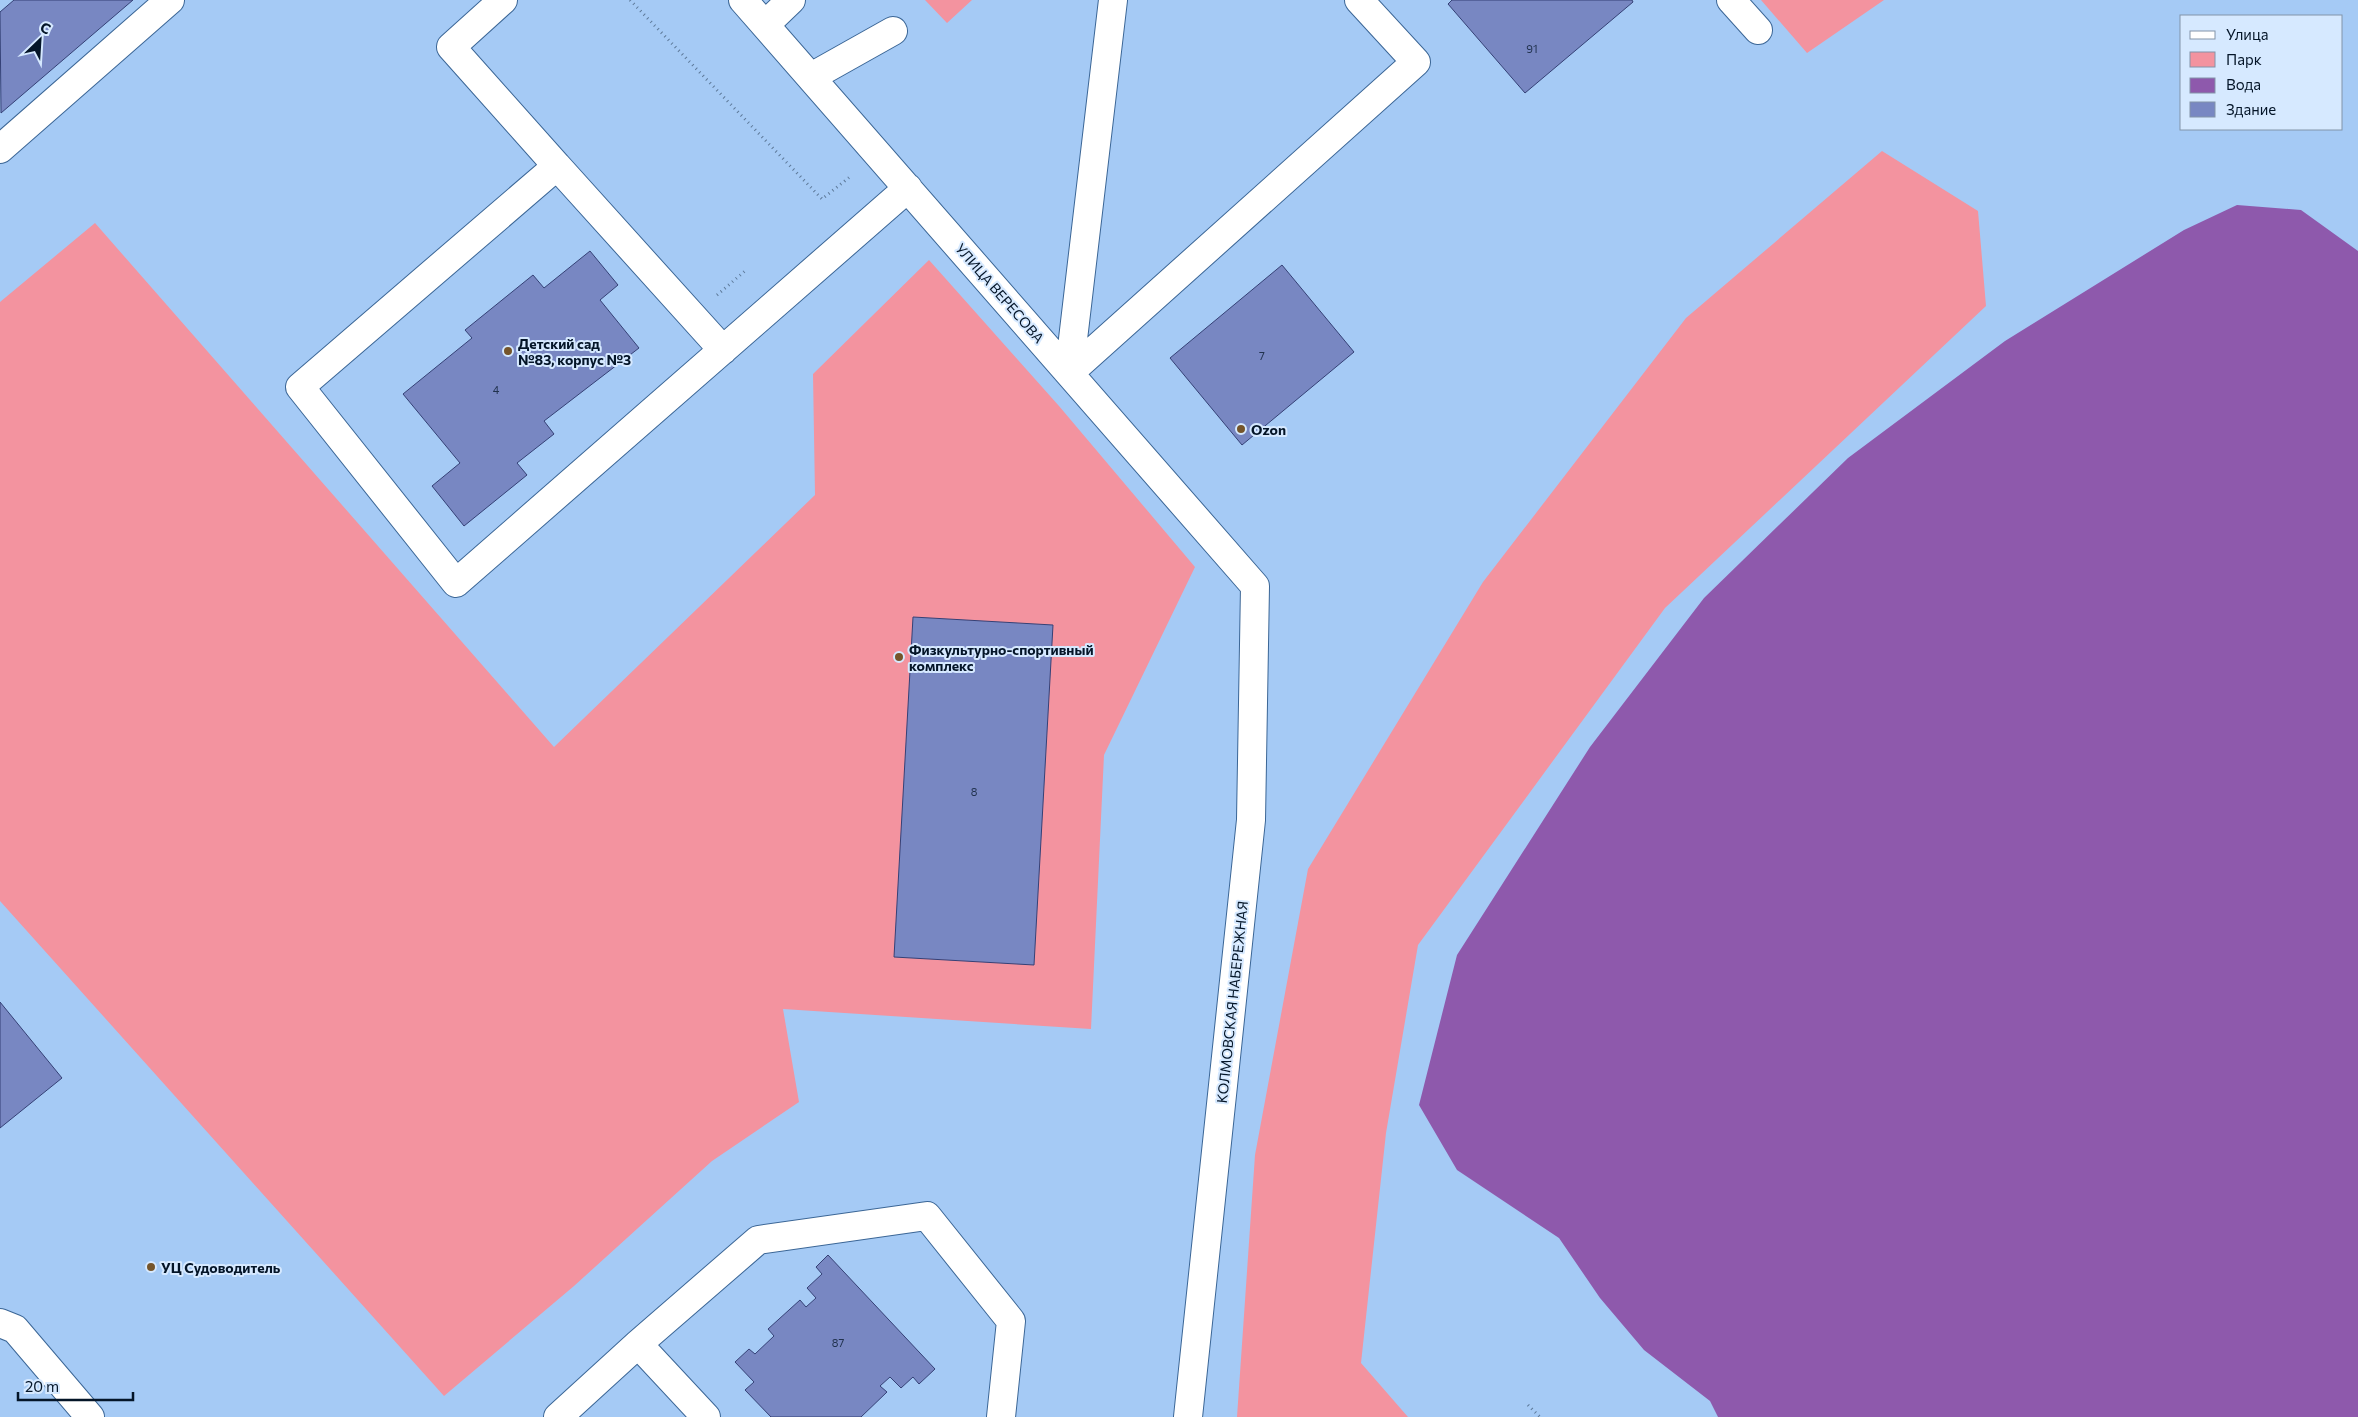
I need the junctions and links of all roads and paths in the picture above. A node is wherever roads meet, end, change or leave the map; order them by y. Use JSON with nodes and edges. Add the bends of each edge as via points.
{"nodes":[{"id":1,"x":170,"y":0,"type":"edge"},
{"id":2,"x":503,"y":0,"type":"edge"},
{"id":3,"x":630,"y":0,"type":"edge"},
{"id":4,"x":744,"y":0,"type":"edge"},
{"id":5,"x":791,"y":0,"type":"edge"},
{"id":6,"x":1113,"y":0,"type":"edge"},
{"id":7,"x":1359,"y":0,"type":"edge"},
{"id":8,"x":1731,"y":0,"type":"edge"},
{"id":9,"x":765,"y":25,"type":"junction"},
{"id":10,"x":1758,"y":30,"type":"dead end"},
{"id":11,"x":892,"y":31,"type":"dead end"},
{"id":12,"x":811,"y":77,"type":"junction"},
{"id":13,"x":0,"y":149,"type":"edge"},
{"id":14,"x":557,"y":166,"type":"junction"},
{"id":15,"x":908,"y":188,"type":"junction"},
{"id":16,"x":822,"y":200,"type":"dead end"},
{"id":17,"x":722,"y":350,"type":"junction"},
{"id":18,"x":1069,"y":373,"type":"junction"},
{"id":19,"x":1255,"y":586,"type":"joint"},
{"id":20,"x":0,"y":1323,"type":"edge"},
{"id":21,"x":638,"y":1344,"type":"junction"},
{"id":22,"x":1528,"y":1405,"type":"dead end"},
{"id":23,"x":90,"y":1417,"type":"edge"},
{"id":24,"x":558,"y":1417,"type":"edge"},
{"id":25,"x":706,"y":1417,"type":"edge"},
{"id":26,"x":1001,"y":1417,"type":"edge"},
{"id":27,"x":1188,"y":1417,"type":"edge"},
{"id":28,"x":1540,"y":1417,"type":"edge"}],
"edges":[{"from":1,"to":13,"type":"street"},
{"from":2,"to":14,"type":"street","via":[[451,47]]},
{"from":3,"to":16,"type":"path"},
{"from":4,"to":9,"type":"street","name":"УЛИЦА ВЕРЕСОВА"},
{"from":5,"to":9,"type":"street"},
{"from":6,"to":18,"type":"street"},
{"from":7,"to":18,"type":"street","via":[[1416,62]]},
{"from":8,"to":10,"type":"street"},
{"from":9,"to":12,"type":"street","name":"УЛИЦА ВЕРЕСОВА"},
{"from":11,"to":12,"type":"street"},
{"from":12,"to":15,"type":"street","name":"УЛИЦА ВЕРЕСОВА"},
{"from":14,"to":17,"type":"street"},
{"from":14,"to":17,"type":"street","via":[[300,387],[456,583]]},
{"from":15,"to":17,"type":"street"},
{"from":15,"to":18,"type":"street","name":"УЛИЦА ВЕРЕСОВА"},
{"from":18,"to":19,"type":"street","name":"УЛИЦА ВЕРЕСОВА"},
{"from":19,"to":27,"type":"street","name":"КОЛМОВСКАЯ НАБЕРЕЖНАЯ","via":[[1251,820]]},
{"from":20,"to":23,"type":"street","via":[[15,1329]]},
{"from":21,"to":24,"type":"street"},
{"from":21,"to":25,"type":"street"},
{"from":21,"to":26,"type":"street","via":[[758,1240],[927,1216],[1011,1321]]},
{"from":22,"to":28,"type":"path"}]}
